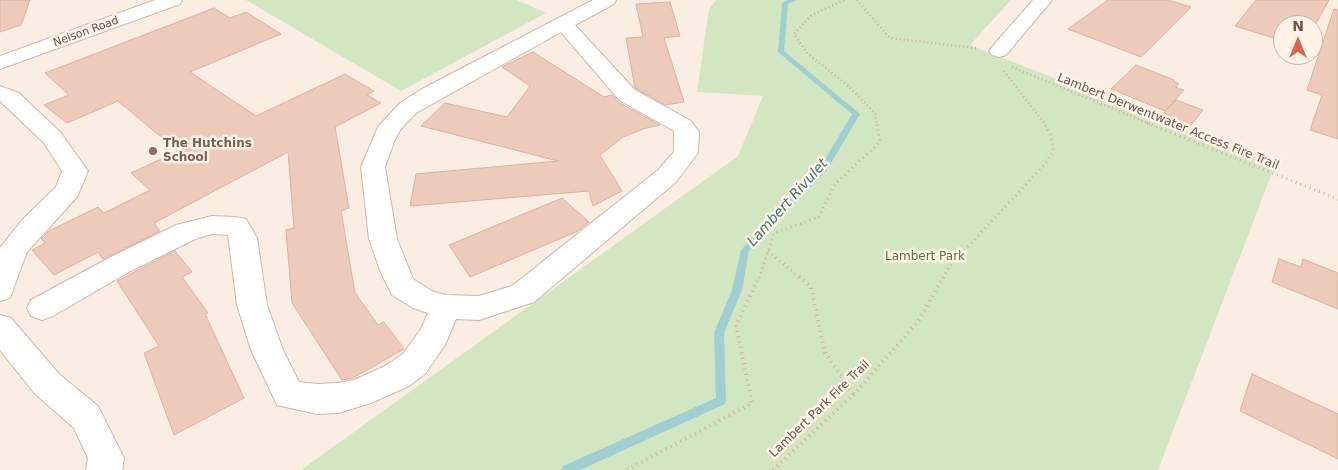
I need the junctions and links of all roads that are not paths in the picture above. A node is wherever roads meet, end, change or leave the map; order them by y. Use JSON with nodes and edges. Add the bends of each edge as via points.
{"nodes":[{"id":1,"x":173,"y":0,"type":"edge"},
{"id":2,"x":608,"y":0,"type":"edge"},
{"id":3,"x":1043,"y":0,"type":"edge"},
{"id":4,"x":564,"y":24,"type":"junction"},
{"id":5,"x":999,"y":51,"type":"road end"},
{"id":6,"x":0,"y":63,"type":"edge"},
{"id":7,"x":0,"y":93,"type":"edge"},
{"id":8,"x":0,"y":290,"type":"edge"},
{"id":9,"x":446,"y":307,"type":"junction"},
{"id":10,"x":42,"y":308,"type":"dead end"},
{"id":11,"x":0,"y":326,"type":"edge"},
{"id":12,"x":104,"y":470,"type":"edge"}],
"edges":[{"from":1,"to":6,"type":"street","name":"Nelson Road"},
{"from":2,"to":4,"type":"street"},
{"from":3,"to":5,"type":"street"},
{"from":4,"to":9,"type":"street","via":[[408,108],[390,127],[382,142],[373,167],[383,239],[395,273],[402,287],[424,300]]},
{"from":4,"to":9,"type":"street","via":[[627,95],[682,126],[687,132],[686,153],[667,176],[532,288],[512,299],[479,308]]},
{"from":7,"to":8,"type":"street","via":[[11,98],[53,138],[76,172],[68,192],[14,248]]},
{"from":9,"to":10,"type":"street","via":[[434,336],[414,364],[397,376],[359,393],[317,400],[289,395],[267,350],[252,306],[246,255],[236,226],[212,225],[186,232]]},
{"from":11,"to":12,"type":"street","via":[[47,384],[86,417],[106,458]]}]}
